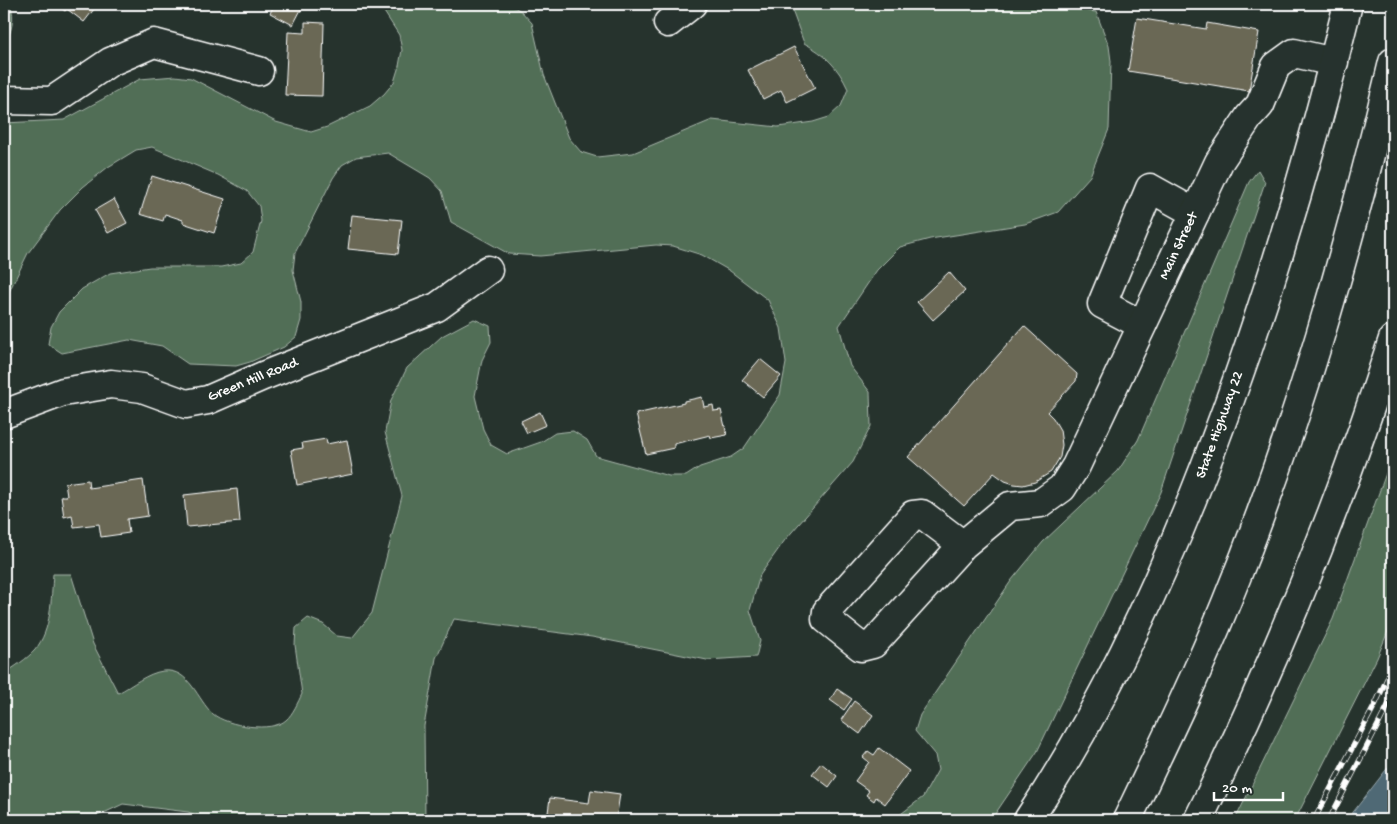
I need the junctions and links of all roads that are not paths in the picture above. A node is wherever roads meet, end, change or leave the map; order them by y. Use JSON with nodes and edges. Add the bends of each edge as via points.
{"nodes":[{"id":1,"x":692,"y":4,"type":"edge"},
{"id":2,"x":1348,"y":4,"type":"edge"},
{"id":3,"x":668,"y":23,"type":"dead end"},
{"id":4,"x":1334,"y":62,"type":"junction"},
{"id":5,"x":1393,"y":62,"type":"edge"},
{"id":6,"x":259,"y":71,"type":"dead end"},
{"id":7,"x":4,"y":100,"type":"edge"},
{"id":8,"x":1195,"y":213,"type":"junction"},
{"id":9,"x":488,"y":270,"type":"dead end"},
{"id":10,"x":1142,"y":325,"type":"junction"},
{"id":11,"x":1393,"y":338,"type":"edge"},
{"id":12,"x":4,"y":414,"type":"edge"},
{"id":13,"x":963,"y":545,"type":"junction"},
{"id":14,"x":1028,"y":820,"type":"edge"},
{"id":15,"x":1127,"y":820,"type":"edge"},
{"id":16,"x":1198,"y":820,"type":"edge"}],
"edges":[{"from":1,"to":3,"type":"main road"},
{"from":2,"to":4,"type":"main road","name":"State Highway 22"},
{"from":4,"to":8,"type":"main road","name":"Main Street","via":[[1294,53],[1276,66],[1260,105],[1248,117],[1219,162]]},
{"from":4,"to":14,"type":"main road","name":"State Highway 22","via":[[1264,302],[1208,460],[1142,615],[1071,750]]},
{"from":5,"to":15,"type":"main road","via":[[1346,247],[1271,485],[1226,603]]},
{"from":6,"to":7,"type":"main road","via":[[154,43],[110,62],[52,101]]},
{"from":8,"to":10,"type":"main road","name":"Main Street"},
{"from":8,"to":10,"type":"main road","via":[[1150,188],[1102,304]]},
{"from":9,"to":12,"type":"main road","name":"Green Hill Road","via":[[437,307],[208,400],[186,404],[142,388],[111,384],[64,392]]},
{"from":10,"to":13,"type":"main road","name":"Main Street","via":[[1076,466],[1062,488],[1041,503],[1010,506]]},
{"from":11,"to":16,"type":"main road","via":[[1335,508],[1287,629]]},
{"from":13,"to":13,"type":"main road","via":[[873,644],[861,647],[826,619],[826,611],[913,515],[922,514]]}]}
